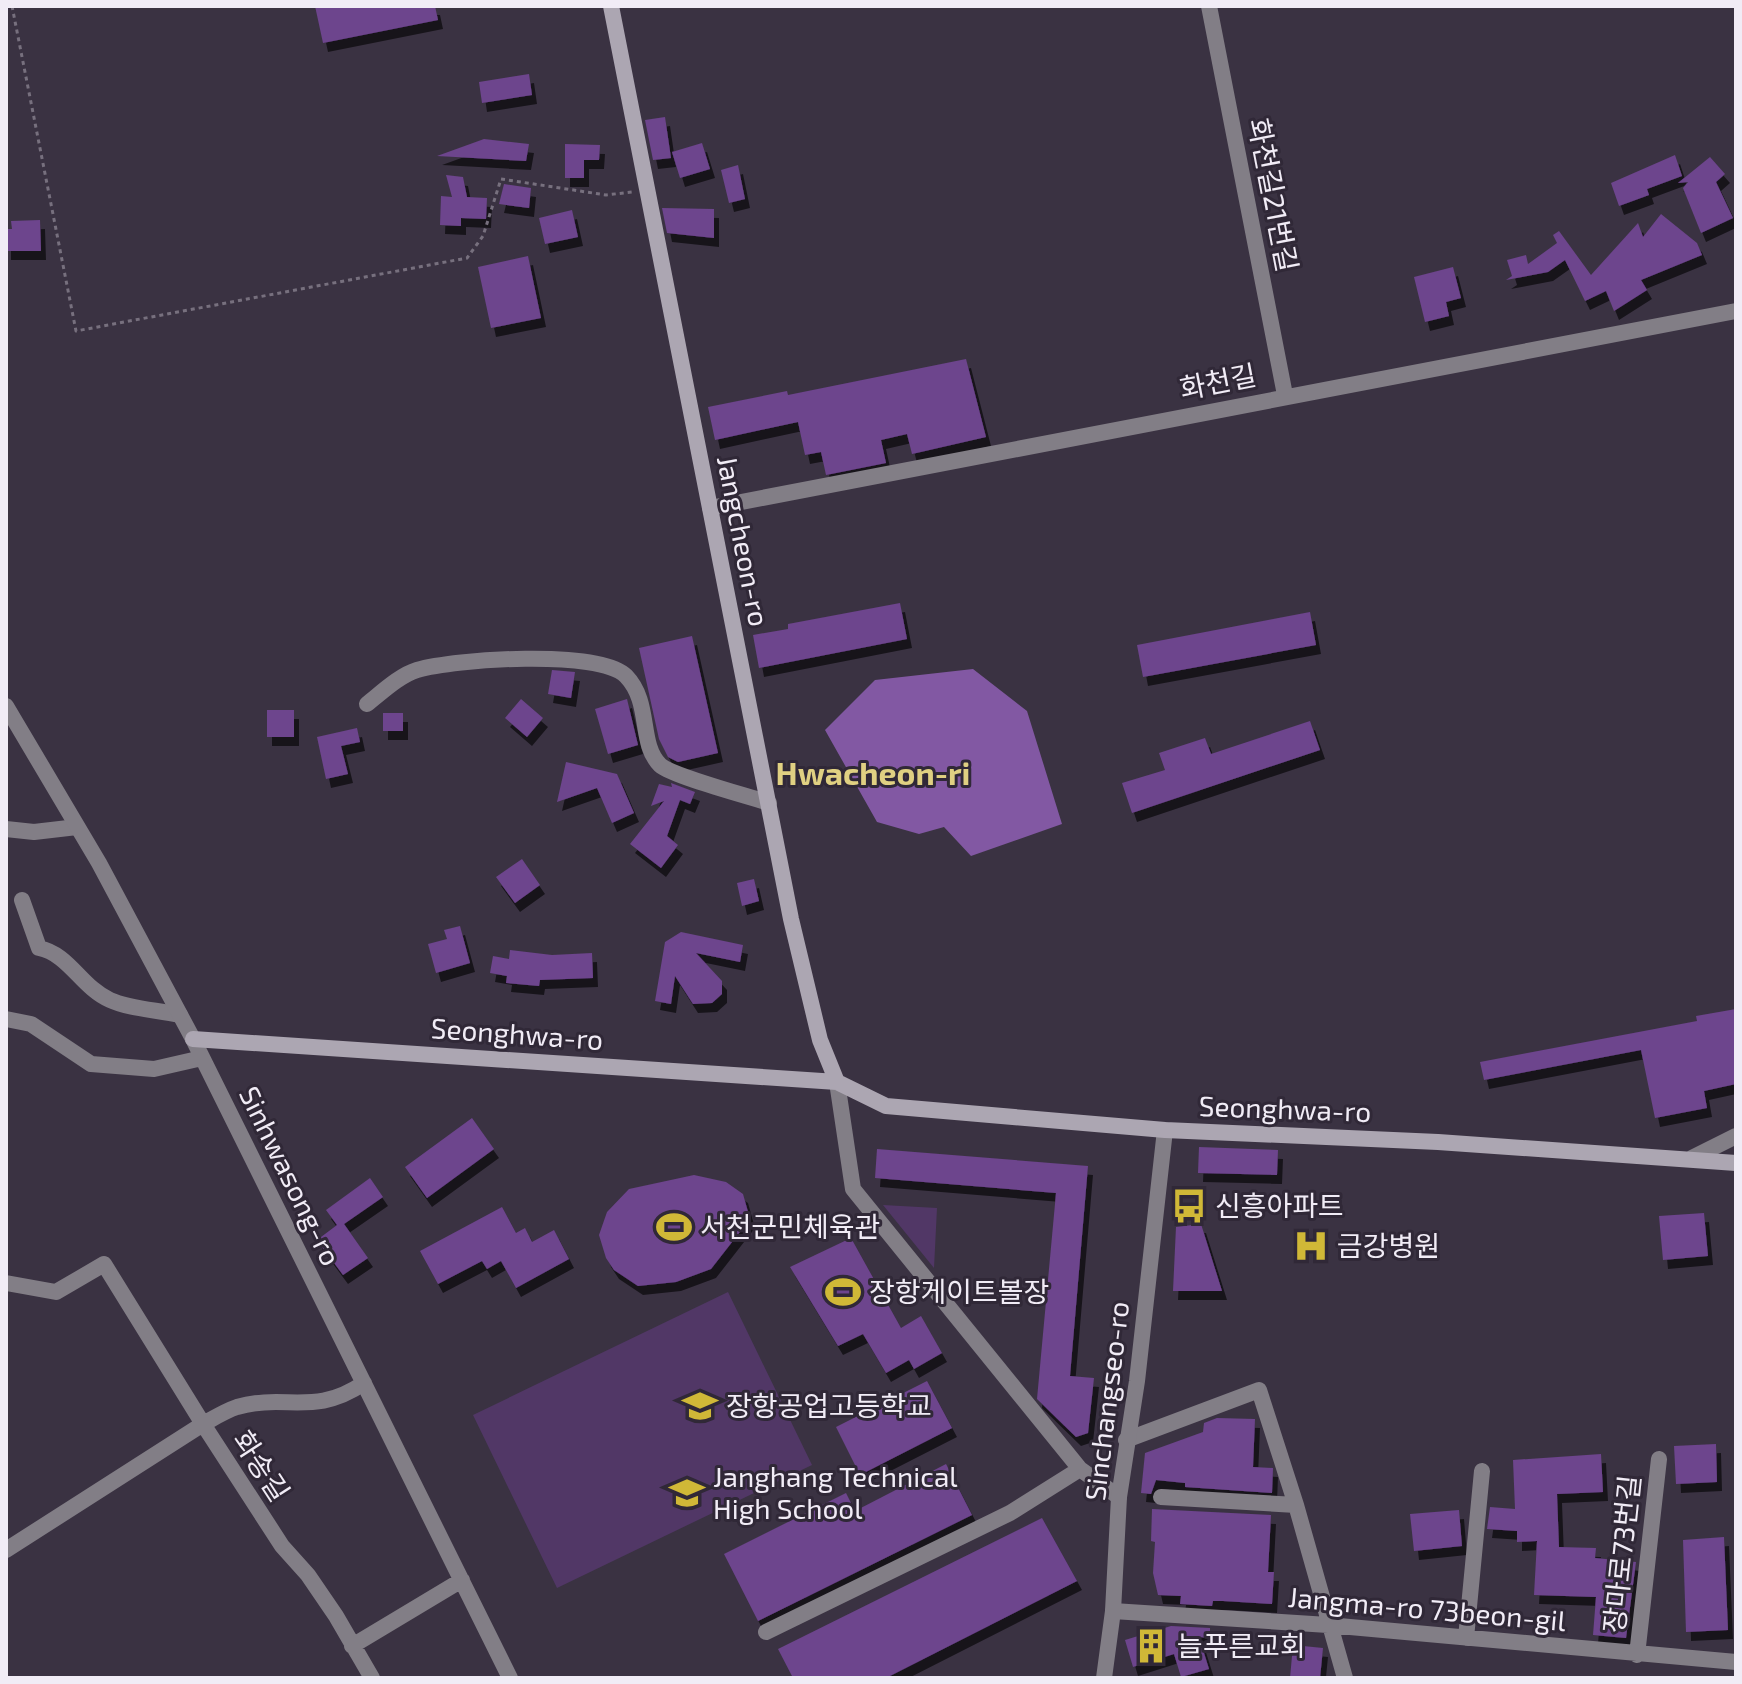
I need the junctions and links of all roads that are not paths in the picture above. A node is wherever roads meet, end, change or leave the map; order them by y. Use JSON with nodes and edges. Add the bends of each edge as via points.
{"nodes":[{"id":1,"x":611,"y":6,"type":"edge"},
{"id":2,"x":1209,"y":6,"type":"edge"},
{"id":3,"x":1736,"y":311,"type":"edge"},
{"id":4,"x":1285,"y":395,"type":"junction"},
{"id":5,"x":710,"y":508,"type":"junction"},
{"id":6,"x":367,"y":704,"type":"dead end"},
{"id":7,"x":6,"y":706,"type":"edge"},
{"id":8,"x":769,"y":803,"type":"junction"},
{"id":9,"x":77,"y":827,"type":"junction"},
{"id":10,"x":6,"y":829,"type":"edge"},
{"id":11,"x":22,"y":900,"type":"dead end"},
{"id":12,"x":180,"y":1015,"type":"junction"},
{"id":13,"x":6,"y":1019,"type":"edge"},
{"id":14,"x":193,"y":1039,"type":"junction"},
{"id":15,"x":202,"y":1058,"type":"junction"},
{"id":16,"x":837,"y":1082,"type":"junction"},
{"id":17,"x":1165,"y":1130,"type":"junction"},
{"id":18,"x":1736,"y":1136,"type":"edge"},
{"id":19,"x":1692,"y":1158,"type":"junction"},
{"id":20,"x":1736,"y":1163,"type":"edge"},
{"id":21,"x":6,"y":1283,"type":"edge"},
{"id":22,"x":364,"y":1383,"type":"junction"},
{"id":23,"x":203,"y":1424,"type":"junction"},
{"id":24,"x":1126,"y":1440,"type":"junction"},
{"id":25,"x":1659,"y":1459,"type":"dead end"},
{"id":26,"x":1080,"y":1469,"type":"junction"},
{"id":27,"x":1482,"y":1471,"type":"dead end"},
{"id":28,"x":1119,"y":1497,"type":"junction"},
{"id":29,"x":1161,"y":1497,"type":"dead end"},
{"id":30,"x":1296,"y":1505,"type":"junction"},
{"id":31,"x":6,"y":1550,"type":"edge"},
{"id":32,"x":462,"y":1580,"type":"junction"},
{"id":33,"x":1113,"y":1611,"type":"junction"},
{"id":34,"x":1328,"y":1625,"type":"junction"},
{"id":35,"x":766,"y":1632,"type":"dead end"},
{"id":36,"x":1466,"y":1638,"type":"junction"},
{"id":37,"x":352,"y":1646,"type":"junction"},
{"id":38,"x":1637,"y":1655,"type":"junction"},
{"id":39,"x":1736,"y":1662,"type":"edge"},
{"id":40,"x":372,"y":1678,"type":"edge"},
{"id":41,"x":510,"y":1678,"type":"edge"},
{"id":42,"x":1104,"y":1678,"type":"edge"},
{"id":43,"x":1345,"y":1678,"type":"edge"}],
"edges":[{"from":1,"to":5,"type":"main road","name":"Jangcheon-ro"},
{"from":2,"to":4,"type":"street","name":"화천길21번길"},
{"from":3,"to":4,"type":"street","name":"화천길"},
{"from":4,"to":5,"type":"street","name":"화천길"},
{"from":5,"to":8,"type":"main road","name":"Jangcheon-ro"},
{"from":6,"to":8,"type":"street","via":[[415,670],[480,659],[540,658],[599,666],[624,673],[641,696],[651,752],[662,767]]},
{"from":7,"to":9,"type":"street","name":"Sinhwasong-ro"},
{"from":8,"to":16,"type":"main road","name":"Jangcheon-ro","via":[[820,1040]]},
{"from":9,"to":10,"type":"street"},
{"from":9,"to":12,"type":"street","name":"Sinhwasong-ro"},
{"from":11,"to":12,"type":"street","via":[[39,948],[56,951],[82,982],[111,1000]]},
{"from":12,"to":14,"type":"street","name":"Sinhwasong-ro"},
{"from":13,"to":15,"type":"street","via":[[31,1024],[91,1064],[154,1069]]},
{"from":14,"to":15,"type":"street","name":"Sinhwasong-ro"},
{"from":14,"to":16,"type":"main road","name":"Seonghwa-ro"},
{"from":15,"to":22,"type":"street","name":"Sinhwasong-ro"},
{"from":16,"to":17,"type":"main road","name":"Seonghwa-ro","via":[[886,1106]]},
{"from":16,"to":26,"type":"street","via":[[853,1189]]},
{"from":17,"to":19,"type":"main road","name":"Seonghwa-ro"},
{"from":17,"to":24,"type":"street","name":"Sinchangseo-ro"},
{"from":18,"to":19,"type":"street"},
{"from":19,"to":20,"type":"main road","name":"Seonghwa-ro"},
{"from":21,"to":23,"type":"street","via":[[56,1292],[104,1264]]},
{"from":22,"to":23,"type":"street","name":"화송길","via":[[315,1405],[237,1407]]},
{"from":22,"to":32,"type":"street","name":"Sinhwasong-ro"},
{"from":23,"to":31,"type":"street"},
{"from":23,"to":37,"type":"street","name":"화송길"},
{"from":24,"to":28,"type":"street","name":"Sinchangseo-ro"},
{"from":24,"to":30,"type":"street","via":[[1259,1390]]},
{"from":25,"to":38,"type":"street","name":"장마로73번길"},
{"from":26,"to":28,"type":"street"},
{"from":26,"to":35,"type":"street","via":[[1010,1513]]},
{"from":27,"to":36,"type":"street"},
{"from":28,"to":33,"type":"street","name":"Sinchangseo-ro"},
{"from":29,"to":30,"type":"street"},
{"from":30,"to":34,"type":"street"},
{"from":32,"to":37,"type":"street"},
{"from":32,"to":41,"type":"street","name":"Sinhwasong-ro"},
{"from":33,"to":34,"type":"street","name":"Jangma-ro 73beon-gil"},
{"from":33,"to":42,"type":"street","name":"Sinchangseo-ro"},
{"from":34,"to":36,"type":"street","name":"Jangma-ro 73beon-gil"},
{"from":34,"to":43,"type":"street"},
{"from":36,"to":38,"type":"street","name":"Jangma-ro 73beon-gil"},
{"from":37,"to":40,"type":"street","name":"화송길"},
{"from":38,"to":39,"type":"street","name":"Jangma-ro 73beon-gil"}]}
